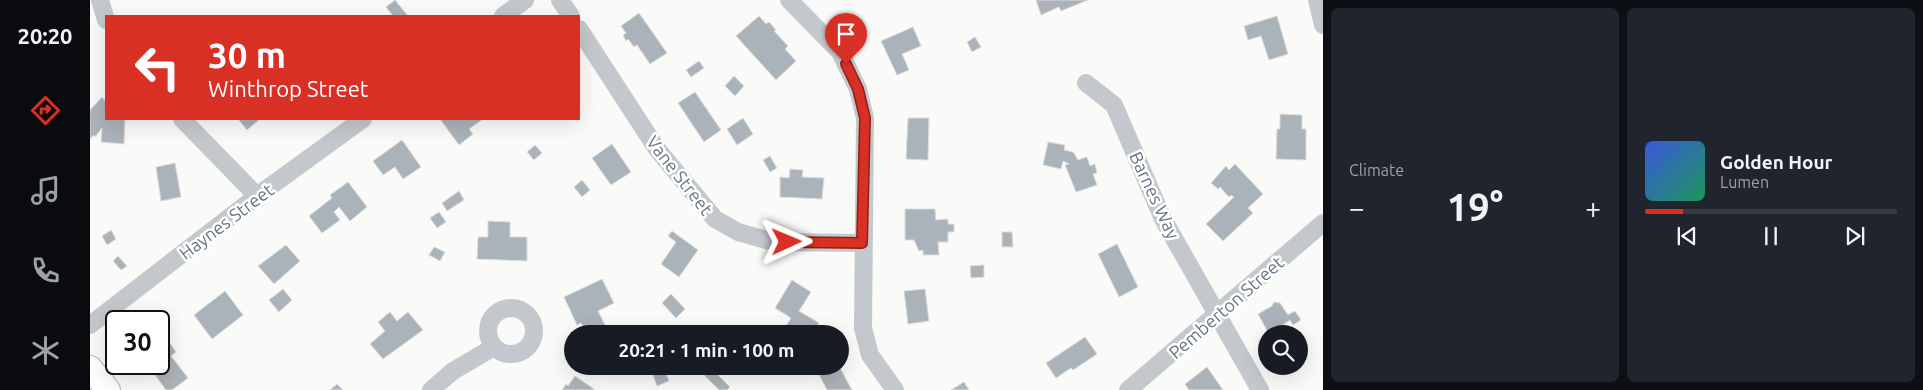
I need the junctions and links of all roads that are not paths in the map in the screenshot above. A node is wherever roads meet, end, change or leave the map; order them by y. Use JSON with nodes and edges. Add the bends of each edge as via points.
{"nodes":[{"id":1,"x":525,"y":0,"type":"edge"},
{"id":2,"x":560,"y":0,"type":"edge"},
{"id":3,"x":789,"y":0,"type":"edge"},
{"id":4,"x":1318,"y":0,"type":"edge"},
{"id":5,"x":504,"y":15,"type":"edge"},
{"id":6,"x":570,"y":15,"type":"edge"},
{"id":7,"x":1323,"y":25,"type":"edge"},
{"id":8,"x":580,"y":31,"type":"edge"},
{"id":9,"x":1086,"y":83,"type":"dead end"},
{"id":10,"x":183,"y":120,"type":"edge"},
{"id":11,"x":362,"y":120,"type":"edge"},
{"id":12,"x":258,"y":196,"type":"junction"},
{"id":13,"x":1323,"y":223,"type":"edge"},
{"id":14,"x":862,"y":243,"type":"junction"},
{"id":15,"x":1218,"y":314,"type":"junction"},
{"id":16,"x":90,"y":325,"type":"edge"},
{"id":17,"x":494,"y":347,"type":"dead end"},
{"id":18,"x":90,"y":368,"type":"edge"},
{"id":19,"x":108,"y":390,"type":"edge"},
{"id":20,"x":431,"y":390,"type":"edge"},
{"id":21,"x":895,"y":390,"type":"edge"},
{"id":22,"x":1128,"y":390,"type":"edge"},
{"id":23,"x":1260,"y":390,"type":"edge"}],
"edges":[{"from":1,"to":5,"type":"street"},
{"from":2,"to":6,"type":"street"},
{"from":3,"to":14,"type":"street","via":[[840,52],[858,89],[865,118]]},
{"from":4,"to":7,"type":"street"},
{"from":8,"to":14,"type":"street","name":"Vane Street","via":[[658,149],[715,220],[738,232],[773,242]]},
{"from":9,"to":15,"type":"street","name":"Barnes Way","via":[[1114,105],[1163,219]]},
{"from":10,"to":12,"type":"street"},
{"from":11,"to":12,"type":"street","name":"Haynes Street"},
{"from":12,"to":16,"type":"street","name":"Haynes Street"},
{"from":13,"to":15,"type":"street","name":"Pemberton Street"},
{"from":14,"to":21,"type":"street","via":[[863,328],[870,355]]},
{"from":15,"to":22,"type":"street","name":"Pemberton Street"},
{"from":15,"to":23,"type":"street","name":"Barnes Way"},
{"from":17,"to":20,"type":"street","via":[[453,371]]},
{"from":18,"to":19,"type":"street"}]}
